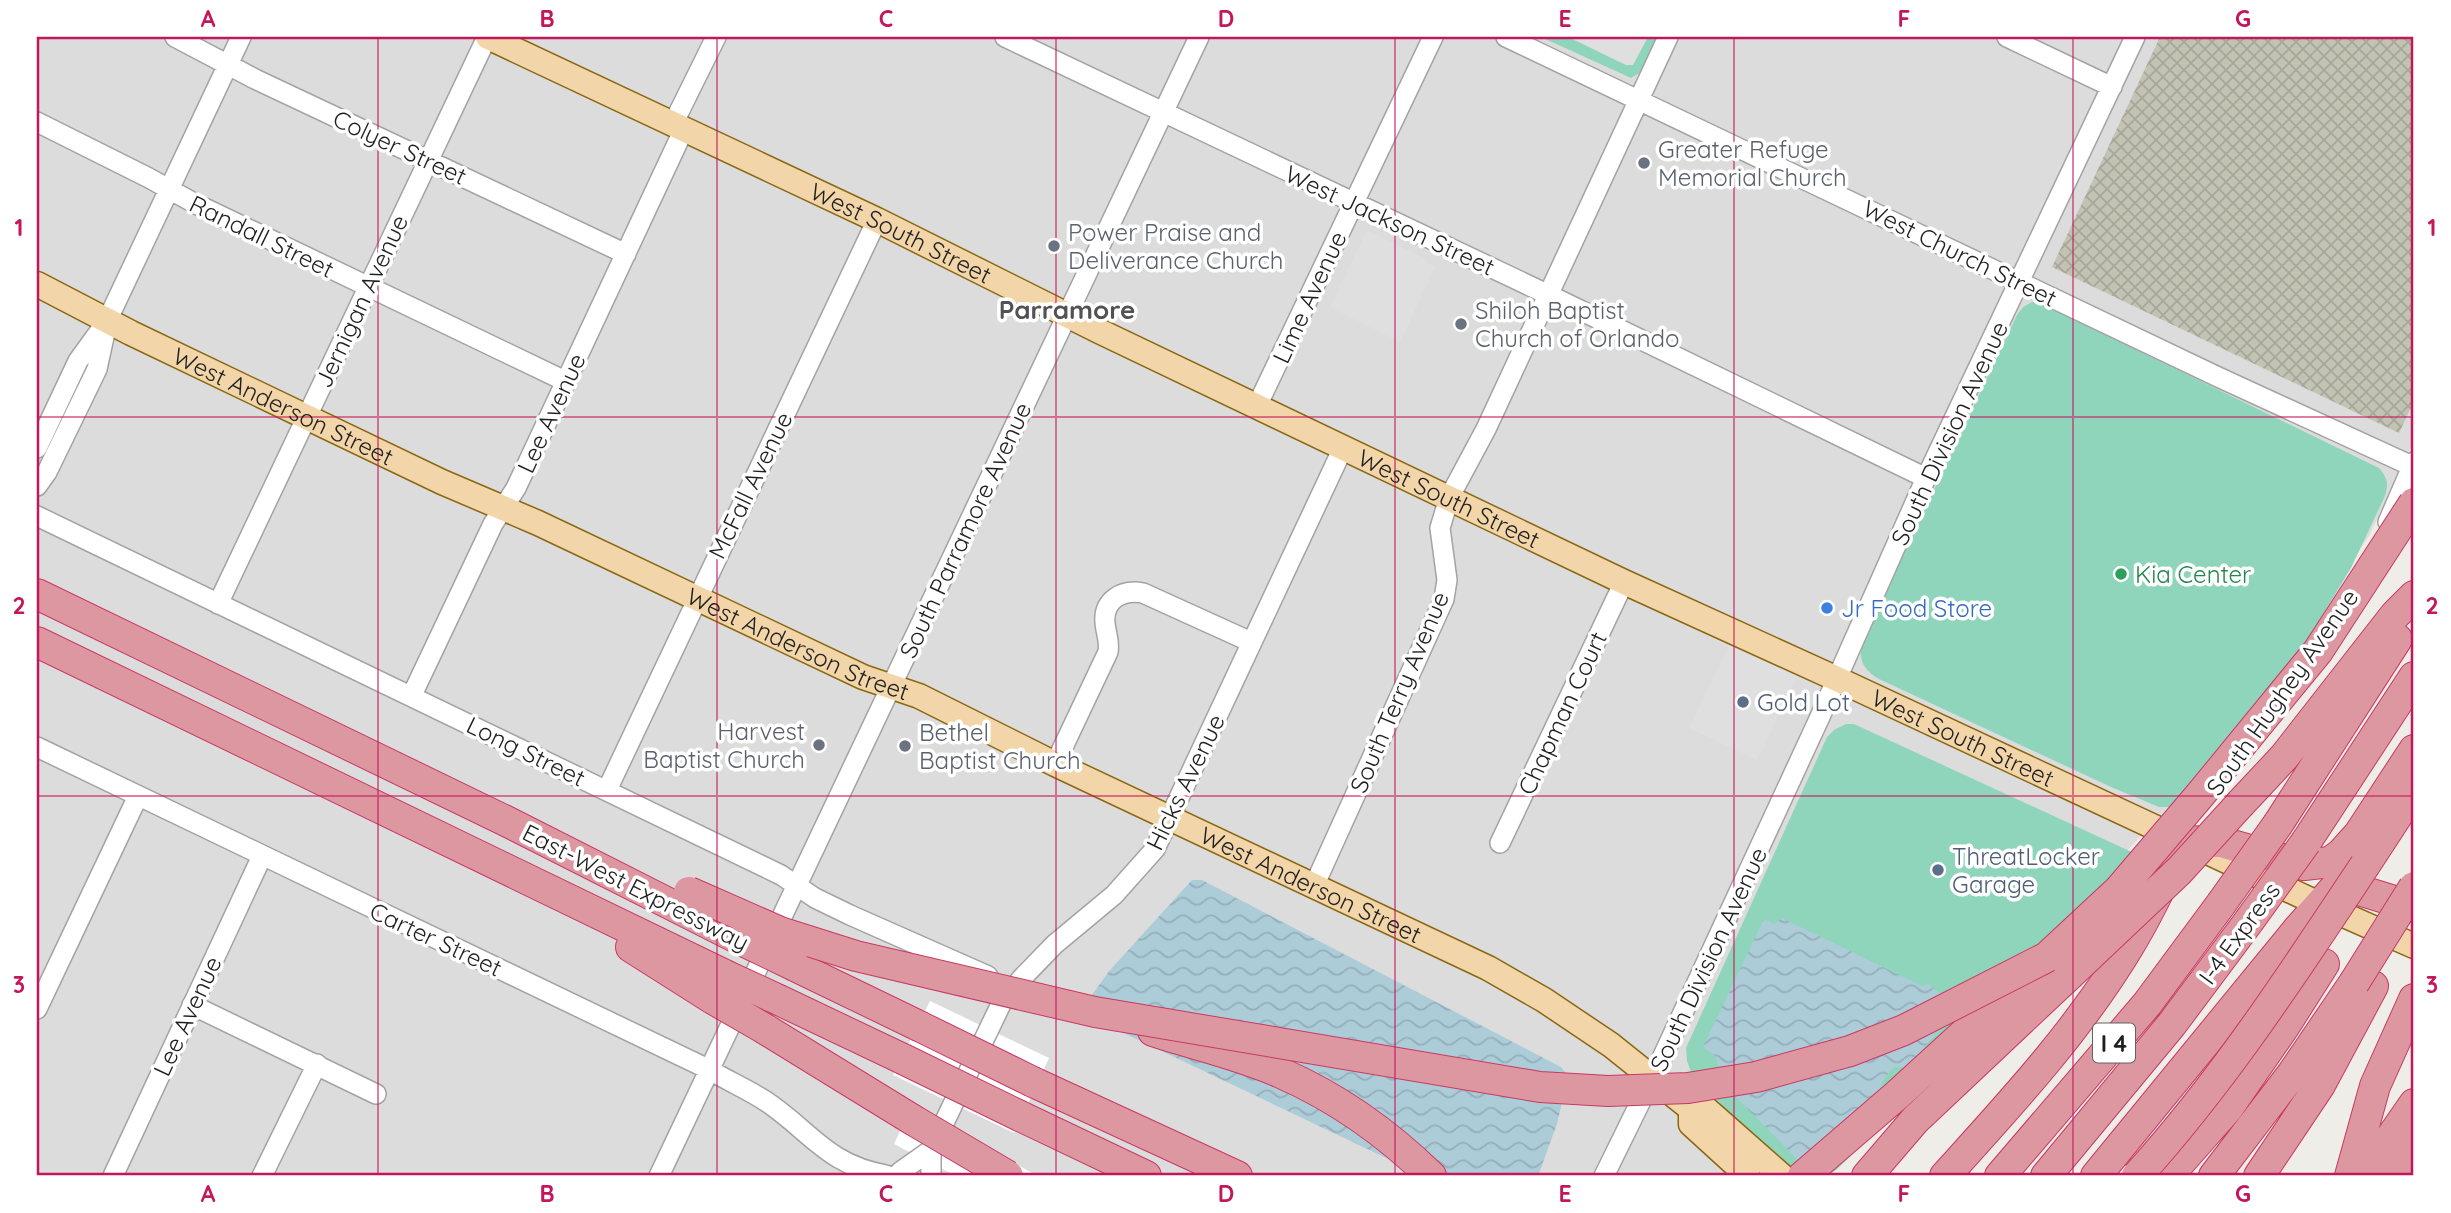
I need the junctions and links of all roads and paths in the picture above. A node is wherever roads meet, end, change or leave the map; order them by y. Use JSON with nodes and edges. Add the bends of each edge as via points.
{"nodes":[{"id":1,"x":175,"y":37,"type":"edge"},
{"id":2,"x":241,"y":37,"type":"edge"},
{"id":3,"x":488,"y":37,"type":"edge"},
{"id":4,"x":716,"y":37,"type":"edge"},
{"id":5,"x":1004,"y":37,"type":"edge"},
{"id":6,"x":1199,"y":37,"type":"edge"},
{"id":7,"x":1433,"y":37,"type":"edge"},
{"id":8,"x":1506,"y":37,"type":"edge"},
{"id":9,"x":1668,"y":37,"type":"edge"},
{"id":10,"x":2007,"y":37,"type":"edge"},
{"id":11,"x":2136,"y":37,"type":"edge"},
{"id":12,"x":228,"y":64,"type":"junction"},
{"id":13,"x":2112,"y":87,"type":"junction"},
{"id":14,"x":1638,"y":100,"type":"junction"},
{"id":15,"x":1163,"y":113,"type":"junction"},
{"id":16,"x":37,"y":122,"type":"edge"},
{"id":17,"x":679,"y":126,"type":"junction"},
{"id":18,"x":427,"y":160,"type":"junction"},
{"id":19,"x":170,"y":190,"type":"junction"},
{"id":20,"x":1354,"y":203,"type":"junction"},
{"id":21,"x":877,"y":220,"type":"junction"},
{"id":22,"x":626,"y":254,"type":"junction"},
{"id":23,"x":2020,"y":281,"type":"junction"},
{"id":24,"x":37,"y":284,"type":"edge"},
{"id":25,"x":368,"y":287,"type":"junction"},
{"id":26,"x":1549,"y":295,"type":"junction"},
{"id":27,"x":1066,"y":314,"type":"junction"},
{"id":28,"x":107,"y":321,"type":"junction"},
{"id":29,"x":565,"y":381,"type":"junction"},
{"id":30,"x":1257,"y":406,"type":"junction"},
{"id":31,"x":306,"y":417,"type":"junction"},
{"id":32,"x":37,"y":448,"type":"edge"},
{"id":33,"x":1343,"y":448,"type":"junction"},
{"id":34,"x":2414,"y":465,"type":"edge"},
{"id":35,"x":1926,"y":478,"type":"junction"},
{"id":36,"x":37,"y":486,"type":"edge"},
{"id":37,"x":1449,"y":498,"type":"junction"},
{"id":38,"x":2414,"y":503,"type":"edge"},
{"id":39,"x":502,"y":509,"type":"junction"},
{"id":40,"x":37,"y":516,"type":"edge"},
{"id":41,"x":1624,"y":582,"type":"junction"},
{"id":42,"x":37,"y":594,"type":"edge"},
{"id":43,"x":2414,"y":596,"type":"edge"},
{"id":44,"x":696,"y":598,"type":"junction"},
{"id":45,"x":218,"y":604,"type":"junction"},
{"id":46,"x":2414,"y":610,"type":"edge"},
{"id":47,"x":37,"y":642,"type":"edge"},
{"id":48,"x":1251,"y":642,"type":"junction"},
{"id":49,"x":2414,"y":677,"type":"edge"},
{"id":50,"x":1837,"y":679,"type":"junction"},
{"id":51,"x":892,"y":686,"type":"junction"},
{"id":52,"x":412,"y":695,"type":"junction"},
{"id":53,"x":37,"y":747,"type":"edge"},
{"id":54,"x":2414,"y":750,"type":"edge"},
{"id":55,"x":1055,"y":764,"type":"junction"},
{"id":56,"x":607,"y":790,"type":"junction"},
{"id":57,"x":2414,"y":790,"type":"edge"},
{"id":58,"x":138,"y":796,"type":"junction"},
{"id":59,"x":1170,"y":818,"type":"junction"},
{"id":60,"x":2414,"y":819,"type":"edge"},
{"id":61,"x":504,"y":820,"type":"junction"},
{"id":62,"x":2183,"y":841,"type":"junction"},
{"id":63,"x":1500,"y":843,"type":"dead end"},
{"id":64,"x":262,"y":856,"type":"junction"},
{"id":65,"x":2373,"y":869,"type":"junction"},
{"id":66,"x":797,"y":885,"type":"junction"},
{"id":67,"x":1314,"y":886,"type":"junction"},
{"id":68,"x":2414,"y":887,"type":"edge"},
{"id":69,"x":2313,"y":902,"type":"junction"},
{"id":70,"x":2414,"y":907,"type":"edge"},
{"id":71,"x":2414,"y":918,"type":"edge"},
{"id":72,"x":2414,"y":946,"type":"edge"},
{"id":73,"x":2058,"y":966,"type":"junction"},
{"id":74,"x":2364,"y":985,"type":"junction"},
{"id":75,"x":719,"y":987,"type":"junction"},
{"id":76,"x":1015,"y":987,"type":"junction"},
{"id":77,"x":2414,"y":999,"type":"edge"},
{"id":78,"x":192,"y":1005,"type":"junction"},
{"id":79,"x":37,"y":1009,"type":"edge"},
{"id":80,"x":1095,"y":1012,"type":"junction"},
{"id":81,"x":317,"y":1064,"type":"junction"},
{"id":82,"x":710,"y":1070,"type":"junction"},
{"id":83,"x":1652,"y":1079,"type":"junction"},
{"id":84,"x":376,"y":1094,"type":"dead end"},
{"id":85,"x":2414,"y":1104,"type":"edge"},
{"id":86,"x":1691,"y":1108,"type":"junction"},
{"id":87,"x":2414,"y":1122,"type":"edge"},
{"id":88,"x":2414,"y":1144,"type":"edge"},
{"id":89,"x":823,"y":1149,"type":"junction"},
{"id":90,"x":931,"y":1150,"type":"junction"},
{"id":91,"x":898,"y":1175,"type":"edge"},
{"id":92,"x":113,"y":1176,"type":"edge"},
{"id":93,"x":262,"y":1176,"type":"edge"},
{"id":94,"x":659,"y":1176,"type":"edge"},
{"id":95,"x":844,"y":1176,"type":"edge"},
{"id":96,"x":932,"y":1176,"type":"edge"},
{"id":97,"x":1008,"y":1176,"type":"edge"},
{"id":98,"x":1146,"y":1176,"type":"edge"},
{"id":99,"x":1237,"y":1176,"type":"edge"},
{"id":100,"x":1431,"y":1176,"type":"edge"},
{"id":101,"x":1604,"y":1176,"type":"edge"},
{"id":102,"x":1748,"y":1176,"type":"edge"},
{"id":103,"x":1782,"y":1176,"type":"edge"},
{"id":104,"x":1803,"y":1176,"type":"edge"},
{"id":105,"x":1867,"y":1176,"type":"edge"},
{"id":106,"x":1945,"y":1176,"type":"edge"},
{"id":107,"x":2000,"y":1176,"type":"edge"},
{"id":108,"x":2046,"y":1176,"type":"edge"},
{"id":109,"x":2075,"y":1176,"type":"edge"},
{"id":110,"x":2096,"y":1176,"type":"edge"},
{"id":111,"x":2137,"y":1176,"type":"edge"},
{"id":112,"x":2168,"y":1176,"type":"edge"},
{"id":113,"x":2214,"y":1176,"type":"edge"},
{"id":114,"x":2259,"y":1176,"type":"edge"},
{"id":115,"x":2350,"y":1176,"type":"edge"},
{"id":116,"x":2360,"y":1176,"type":"edge"},
{"id":117,"x":2372,"y":1176,"type":"edge"},
{"id":118,"x":2389,"y":1176,"type":"edge"}],
"edges":[{"from":1,"to":12,"type":"street","name":"Colyer Street"},
{"from":2,"to":12,"type":"street"},
{"from":3,"to":17,"type":"main road","name":"West South Street"},
{"from":3,"to":18,"type":"street","name":"Jernigan Avenue"},
{"from":4,"to":17,"type":"street","name":"Lee Avenue"},
{"from":5,"to":15,"type":"street","name":"West Jackson Street"},
{"from":6,"to":15,"type":"street","name":"South Parramore Avenue"},
{"from":7,"to":20,"type":"street","name":"Lime Avenue"},
{"from":8,"to":14,"type":"street","name":"West Church Street"},
{"from":9,"to":14,"type":"street","name":"South Terry Avenue"},
{"from":10,"to":13,"type":"street"},
{"from":11,"to":13,"type":"street","name":"South Division Avenue"},
{"from":12,"to":18,"type":"street","name":"Colyer Street"},
{"from":12,"to":19,"type":"street"},
{"from":13,"to":23,"type":"street","name":"South Division Avenue"},
{"from":14,"to":23,"type":"street","name":"West Church Street"},
{"from":14,"to":26,"type":"street","name":"South Terry Avenue"},
{"from":15,"to":20,"type":"street","name":"West Jackson Street"},
{"from":15,"to":27,"type":"street","name":"South Parramore Avenue"},
{"from":16,"to":19,"type":"street","name":"Randall Street"},
{"from":17,"to":21,"type":"main road","name":"West South Street"},
{"from":17,"to":22,"type":"street","name":"Lee Avenue"},
{"from":18,"to":22,"type":"street","name":"Colyer Street"},
{"from":18,"to":25,"type":"street","name":"Jernigan Avenue"},
{"from":19,"to":25,"type":"street","name":"Randall Street"},
{"from":19,"to":28,"type":"street"},
{"from":20,"to":26,"type":"street","name":"West Jackson Street"},
{"from":20,"to":30,"type":"street","name":"Lime Avenue"},
{"from":21,"to":27,"type":"main road","name":"West South Street"},
{"from":21,"to":44,"type":"street","name":"McFall Avenue"},
{"from":22,"to":29,"type":"street","name":"Lee Avenue"},
{"from":23,"to":34,"type":"street","name":"West Church Street"},
{"from":23,"to":35,"type":"street","name":"South Division Avenue"},
{"from":24,"to":28,"type":"main road","name":"West Anderson Street"},
{"from":25,"to":29,"type":"street","name":"Randall Street"},
{"from":25,"to":31,"type":"street","name":"Jernigan Avenue"},
{"from":26,"to":35,"type":"street","name":"West Jackson Street"},
{"from":26,"to":37,"type":"street","name":"South Terry Avenue"},
{"from":27,"to":30,"type":"main road","name":"West South Street"},
{"from":27,"to":51,"type":"street","name":"South Parramore Avenue"},
{"from":28,"to":31,"type":"main road","name":"West Anderson Street"},
{"from":28,"to":32,"type":"street","via":[[78,361]]},
{"from":28,"to":36,"type":"street","via":[[97,369]]},
{"from":29,"to":39,"type":"street","name":"Lee Avenue"},
{"from":30,"to":33,"type":"main road","name":"West South Street"},
{"from":31,"to":39,"type":"main road","name":"West Anderson Street"},
{"from":31,"to":45,"type":"street","name":"Jernigan Avenue"},
{"from":33,"to":37,"type":"main road","name":"West South Street"},
{"from":33,"to":48,"type":"street","name":"Hicks Avenue"},
{"from":34,"to":62,"type":"street","name":"South Hughey Avenue","via":[[2374,554],[2336,622],[2229,765]]},
{"from":35,"to":50,"type":"street","name":"South Division Avenue"},
{"from":37,"to":41,"type":"main road","name":"West South Street"},
{"from":37,"to":67,"type":"street","name":"South Terry Avenue","via":[[1440,528],[1447,580],[1444,599]]},
{"from":38,"to":73,"type":"highway","bridge":true,"via":[[2318,651]]},
{"from":39,"to":44,"type":"main road","name":"West Anderson Street"},
{"from":39,"to":52,"type":"street","name":"Lee Avenue"},
{"from":40,"to":45,"type":"street","name":"Long Street"},
{"from":41,"to":50,"type":"main road","name":"West South Street"},
{"from":41,"to":63,"type":"street","name":"Chapman Court"},
{"from":42,"to":61,"type":"highway","name":"East-West Expressway"},
{"from":43,"to":73,"type":"highway","bridge":true,"via":[[2284,757],[2179,871]]},
{"from":44,"to":51,"type":"main road","name":"West Anderson Street","via":[[863,677]]},
{"from":44,"to":56,"type":"street","name":"McFall Avenue"},
{"from":45,"to":52,"type":"street","name":"Long Street"},
{"from":46,"to":107,"type":"highway","number":"I 4","bridge":true,"via":[[2278,824],[2221,904],[2147,1004]]},
{"from":47,"to":75,"type":"highway","name":"East-West Expressway","via":[[528,880]]},
{"from":48,"to":55,"type":"street","via":[[1151,596],[1135,592],[1116,596],[1105,623],[1108,652]]},
{"from":48,"to":59,"type":"street","name":"Hicks Avenue"},
{"from":49,"to":108,"type":"highway","name":"I-4 Express","bridge":true,"via":[[2249,921],[2172,1024]]},
{"from":50,"to":62,"type":"main road","name":"West South Street"},
{"from":50,"to":83,"type":"street","name":"South Division Avenue"},
{"from":51,"to":55,"type":"main road","name":"West Anderson Street"},
{"from":51,"to":66,"type":"street","name":"South Parramore Avenue"},
{"from":52,"to":56,"type":"street","name":"Long Street"},
{"from":53,"to":58,"type":"street","name":"Carter Street"},
{"from":54,"to":62,"type":"highway","via":[[2359,834],[2330,862],[2304,865],[2221,842]]},
{"from":55,"to":59,"type":"main road","name":"West Anderson Street"},
{"from":56,"to":66,"type":"street","name":"Long Street"},
{"from":57,"to":65,"type":"highway"},
{"from":58,"to":64,"type":"street","name":"Carter Street"},
{"from":58,"to":79,"type":"street"},
{"from":59,"to":67,"type":"main road","name":"West Anderson Street"},
{"from":59,"to":76,"type":"street","name":"Hicks Avenue","via":[[1156,849],[1138,870],[1055,944]]},
{"from":60,"to":65,"type":"highway"},
{"from":61,"to":80,"type":"highway","bridge":true,"via":[[780,932],[856,956]]},
{"from":61,"to":99,"type":"highway","name":"East-West Expressway","bridge":true,"via":[[741,940]]},
{"from":62,"to":69,"type":"main road","name":"West South Street"},
{"from":62,"to":106,"type":"highway","via":[[2145,919],[2090,1005],[2042,1068]]},
{"from":64,"to":78,"type":"street","name":"Lee Avenue"},
{"from":64,"to":82,"type":"street","name":"Carter Street"},
{"from":65,"to":111,"type":"highway","bridge":true,"via":[[2211,1088]]},
{"from":65,"to":112,"type":"highway","via":[[2324,964],[2284,1027],[2228,1108]]},
{"from":66,"to":76,"type":"street","name":"Long Street","via":[[850,915]]},
{"from":66,"to":82,"type":"street","name":"South Parramore Avenue"},
{"from":67,"to":83,"type":"main road","name":"West Anderson Street","via":[[1488,968],[1544,1000]]},
{"from":68,"to":74,"type":"highway","bridge":true},
{"from":69,"to":70,"type":"highway","via":[[2334,889],[2349,887]]},
{"from":69,"to":72,"type":"main road","name":"West South Street"},
{"from":69,"to":109,"type":"highway"},
{"from":69,"to":110,"type":"highway"},
{"from":71,"to":74,"type":"highway"},
{"from":73,"to":80,"type":"highway","bridge":true,"via":[[1850,1051],[1688,1088],[1608,1091],[1540,1087]]},
{"from":73,"to":104,"type":"highway","bridge":true},
{"from":73,"to":105,"type":"highway"},
{"from":74,"to":113,"type":"highway"},
{"from":74,"to":114,"type":"highway","via":[[2320,1085]]},
{"from":75,"to":97,"type":"highway","bridge":true,"via":[[765,1029]]},
{"from":75,"to":98,"type":"highway","name":"East-West Expressway","bridge":true,"via":[[779,1000]]},
{"from":76,"to":90,"type":"street","name":"Hicks Avenue","via":[[989,1027]]},
{"from":77,"to":115,"type":"highway","via":[[2375,1087]]},
{"from":78,"to":81,"type":"street"},
{"from":78,"to":92,"type":"street","name":"Lee Avenue"},
{"from":80,"to":100,"type":"highway","bridge":true,"via":[[1314,1088],[1394,1141]]},
{"from":81,"to":84,"type":"street"},
{"from":81,"to":93,"type":"street"},
{"from":82,"to":89,"type":"street","name":"Carter Street","via":[[767,1102]]},
{"from":82,"to":94,"type":"street","name":"South Parramore Avenue"},
{"from":83,"to":86,"type":"main road","name":"West Anderson Street"},
{"from":83,"to":101,"type":"street","name":"South Division Avenue"},
{"from":85,"to":116,"type":"highway"},
{"from":86,"to":102,"type":"main road","name":"West Anderson Street","via":[[1691,1124]]},
{"from":86,"to":103,"type":"main road","name":"West Anderson Street","via":[[1706,1109]]},
{"from":87,"to":117,"type":"highway"},
{"from":88,"to":118,"type":"highway"},
{"from":89,"to":91,"type":"street","name":"Carter Street","via":[[861,1171]]},
{"from":89,"to":95,"type":"street","name":"Carter Street"},
{"from":90,"to":91,"type":"street","name":"Hicks Avenue"},
{"from":90,"to":96,"type":"street","name":"Hicks Avenue"}]}
